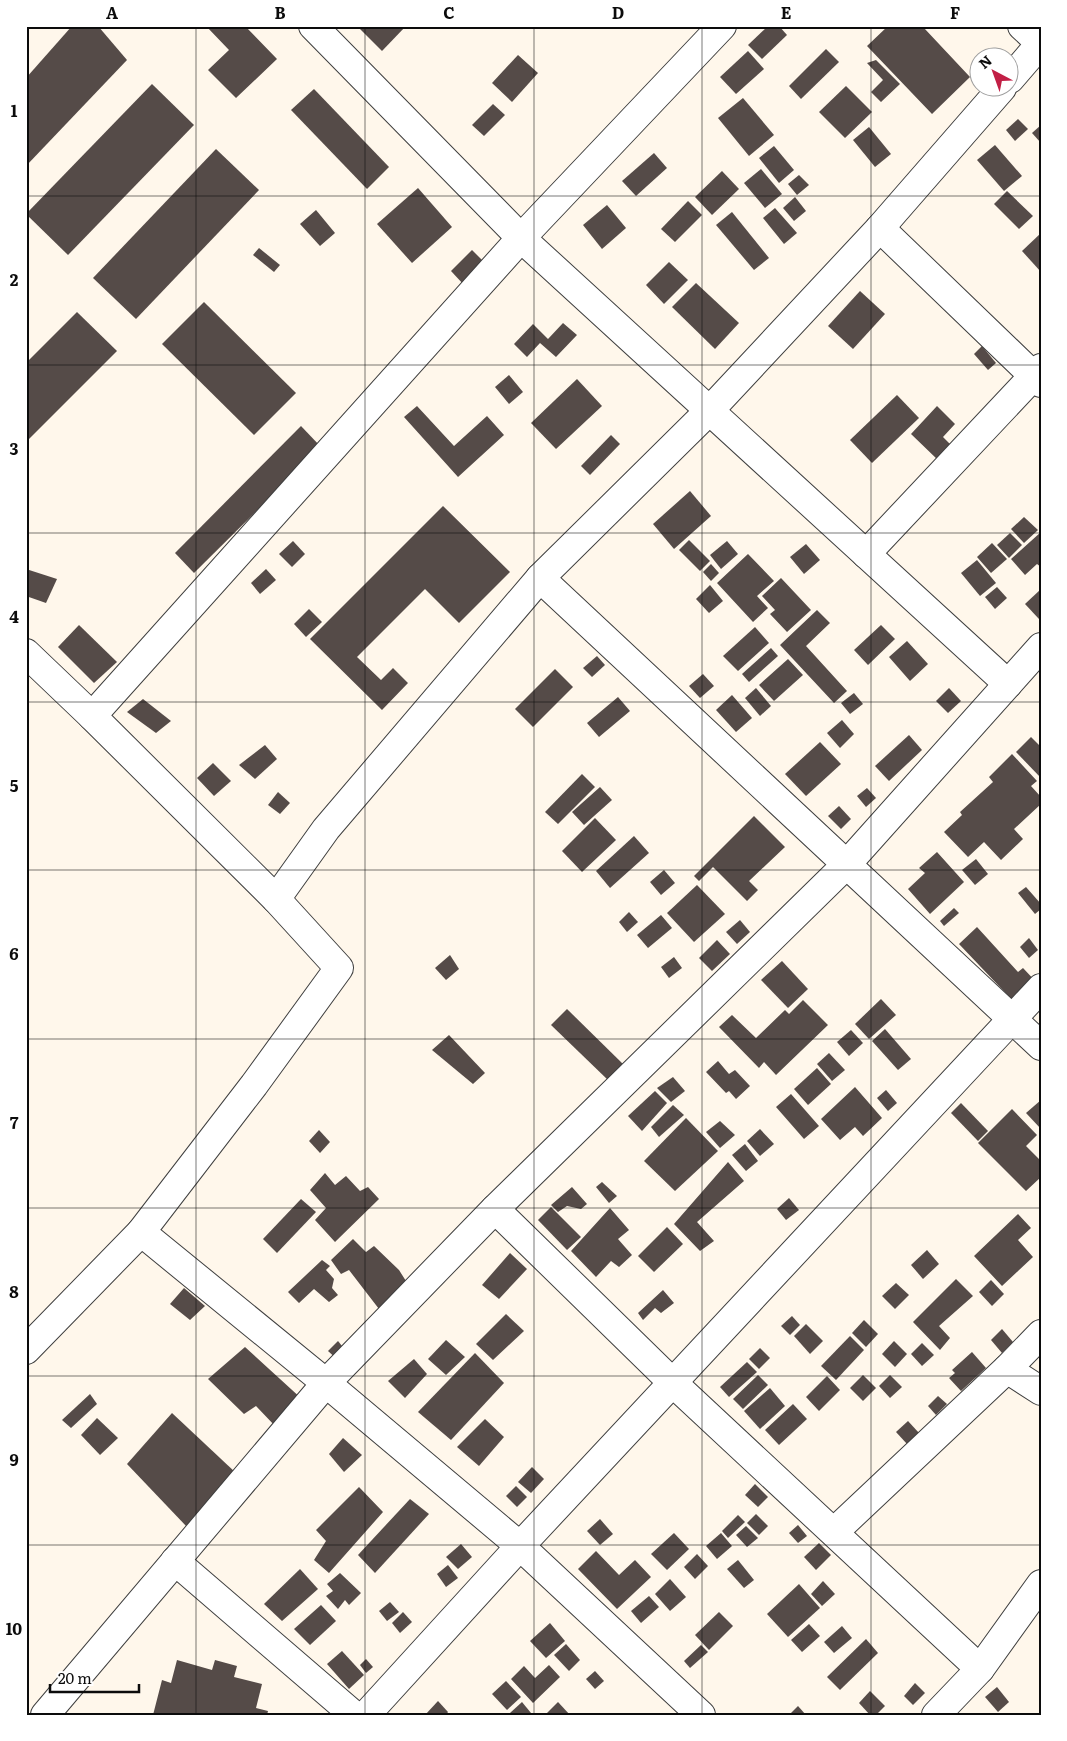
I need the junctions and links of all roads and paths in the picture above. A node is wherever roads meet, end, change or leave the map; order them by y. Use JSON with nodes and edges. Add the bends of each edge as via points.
{"nodes":[{"id":1,"x":313,"y":26,"type":"edge"},
{"id":2,"x":722,"y":26,"type":"edge"},
{"id":3,"x":1022,"y":26,"type":"edge"},
{"id":4,"x":1041,"y":43,"type":"edge"},
{"id":5,"x":1020,"y":67,"type":"edge"},
{"id":6,"x":993,"y":98,"type":"edge"},
{"id":7,"x":880,"y":228,"type":"junction"},
{"id":8,"x":521,"y":238,"type":"junction"},
{"id":9,"x":1038,"y":376,"type":"edge"},
{"id":10,"x":710,"y":410,"type":"junction"},
{"id":11,"x":866,"y":554,"type":"junction"},
{"id":12,"x":540,"y":578,"type":"junction"},
{"id":13,"x":1041,"y":647,"type":"edge"},
{"id":14,"x":26,"y":653,"type":"edge"},
{"id":15,"x":1008,"y":684,"type":"junction"},
{"id":16,"x":92,"y":716,"type":"junction"},
{"id":17,"x":847,"y":864,"type":"junction"},
{"id":18,"x":276,"y":900,"type":"junction"},
{"id":19,"x":1041,"y":988,"type":"edge"},
{"id":20,"x":1012,"y":1019,"type":"junction"},
{"id":21,"x":1041,"y":1046,"type":"edge"},
{"id":22,"x":495,"y":1209,"type":"junction"},
{"id":23,"x":141,"y":1232,"type":"junction"},
{"id":24,"x":1041,"y":1334,"type":"edge"},
{"id":25,"x":26,"y":1350,"type":"edge"},
{"id":26,"x":1007,"y":1369,"type":"junction"},
{"id":27,"x":326,"y":1383,"type":"junction"},
{"id":28,"x":673,"y":1383,"type":"junction"},
{"id":29,"x":1041,"y":1390,"type":"edge"},
{"id":30,"x":834,"y":1532,"type":"junction"},
{"id":31,"x":520,"y":1546,"type":"junction"},
{"id":32,"x":175,"y":1561,"type":"junction"},
{"id":33,"x":1041,"y":1584,"type":"edge"},
{"id":34,"x":980,"y":1668,"type":"junction"},
{"id":35,"x":45,"y":1715,"type":"edge"},
{"id":36,"x":354,"y":1715,"type":"edge"},
{"id":37,"x":366,"y":1715,"type":"edge"},
{"id":38,"x":701,"y":1715,"type":"edge"},
{"id":39,"x":936,"y":1715,"type":"edge"}],
"edges":[{"from":1,"to":8,"type":"street"},
{"from":2,"to":8,"type":"street"},
{"from":3,"to":4,"type":"street"},
{"from":4,"to":5,"type":"street"},
{"from":6,"to":7,"type":"street"},
{"from":7,"to":9,"type":"street"},
{"from":7,"to":10,"type":"street"},
{"from":8,"to":10,"type":"street"},
{"from":8,"to":16,"type":"street"},
{"from":9,"to":11,"type":"street"},
{"from":10,"to":11,"type":"street"},
{"from":10,"to":12,"type":"street"},
{"from":11,"to":15,"type":"street"},
{"from":12,"to":17,"type":"street"},
{"from":12,"to":18,"type":"street","via":[[326,829]]},
{"from":13,"to":15,"type":"street"},
{"from":14,"to":16,"type":"street"},
{"from":15,"to":17,"type":"street"},
{"from":16,"to":18,"type":"street"},
{"from":17,"to":20,"type":"street"},
{"from":17,"to":22,"type":"street"},
{"from":18,"to":23,"type":"street","via":[[339,968]]},
{"from":19,"to":20,"type":"street"},
{"from":20,"to":21,"type":"street"},
{"from":20,"to":28,"type":"street"},
{"from":22,"to":27,"type":"street"},
{"from":22,"to":28,"type":"street"},
{"from":23,"to":25,"type":"street"},
{"from":23,"to":27,"type":"street"},
{"from":24,"to":26,"type":"street"},
{"from":26,"to":29,"type":"street"},
{"from":26,"to":30,"type":"street"},
{"from":27,"to":31,"type":"street"},
{"from":27,"to":32,"type":"street"},
{"from":28,"to":30,"type":"street"},
{"from":28,"to":31,"type":"street"},
{"from":30,"to":34,"type":"street"},
{"from":31,"to":37,"type":"street"},
{"from":31,"to":38,"type":"street"},
{"from":32,"to":35,"type":"street"},
{"from":32,"to":36,"type":"street"},
{"from":33,"to":34,"type":"street"},
{"from":34,"to":39,"type":"street"}]}
